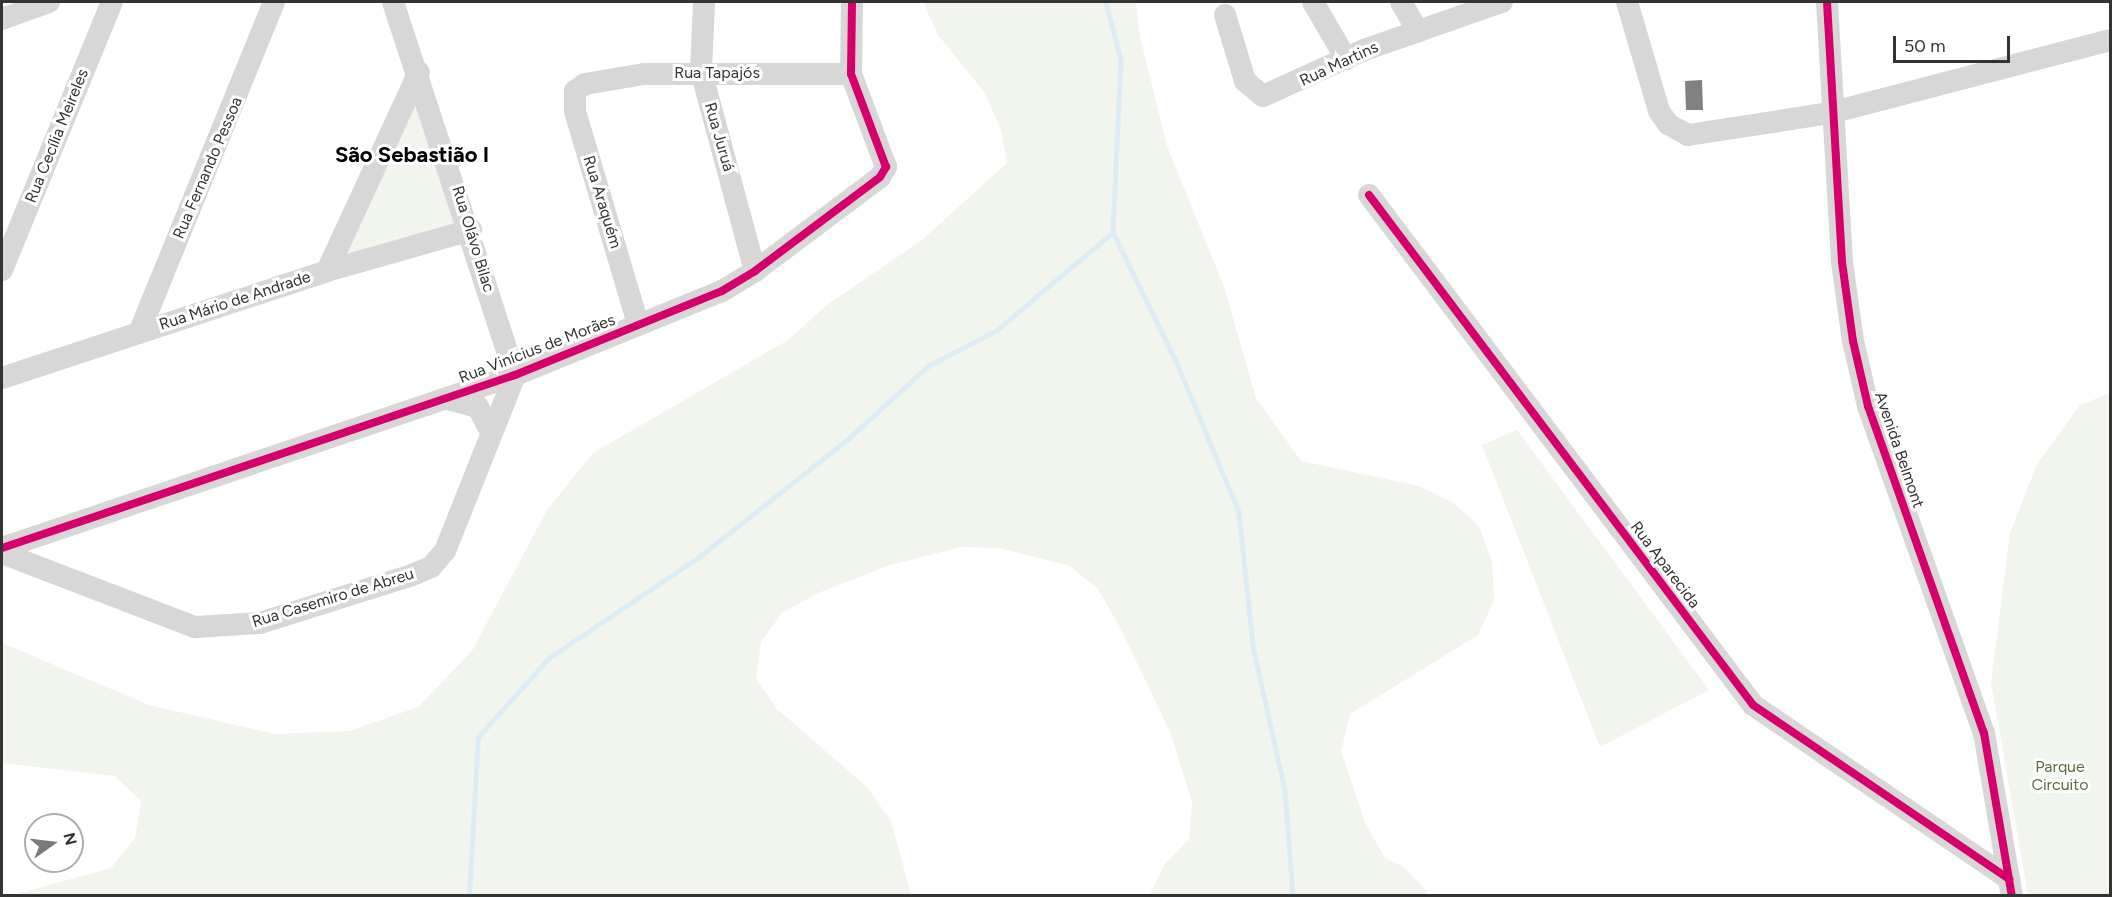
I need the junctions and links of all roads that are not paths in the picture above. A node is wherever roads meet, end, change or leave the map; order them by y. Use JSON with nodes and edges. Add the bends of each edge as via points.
{"nodes":[{"id":1,"x":49,"y":2,"type":"edge"},
{"id":2,"x":112,"y":2,"type":"edge"},
{"id":3,"x":274,"y":2,"type":"edge"},
{"id":4,"x":393,"y":2,"type":"edge"},
{"id":5,"x":704,"y":2,"type":"edge"},
{"id":6,"x":852,"y":2,"type":"edge"},
{"id":7,"x":1313,"y":2,"type":"edge"},
{"id":8,"x":1401,"y":2,"type":"edge"},
{"id":9,"x":1502,"y":2,"type":"edge"},
{"id":10,"x":1627,"y":2,"type":"edge"},
{"id":11,"x":1827,"y":2,"type":"edge"},
{"id":12,"x":1225,"y":15,"type":"dead end"},
{"id":13,"x":2,"y":19,"type":"edge"},
{"id":14,"x":1418,"y":32,"type":"junction"},
{"id":15,"x":2110,"y":40,"type":"edge"},
{"id":16,"x":1346,"y":59,"type":"junction"},
{"id":17,"x":701,"y":71,"type":"junction"},
{"id":18,"x":419,"y":72,"type":"junction"},
{"id":19,"x":851,"y":74,"type":"junction"},
{"id":20,"x":585,"y":84,"type":"joint"},
{"id":21,"x":1830,"y":113,"type":"junction"},
{"id":22,"x":1368,"y":195,"type":"dead end"},
{"id":23,"x":471,"y":230,"type":"junction"},
{"id":24,"x":2,"y":270,"type":"edge"},
{"id":25,"x":327,"y":271,"type":"junction"},
{"id":26,"x":755,"y":271,"type":"junction"},
{"id":27,"x":638,"y":324,"type":"junction"},
{"id":28,"x":139,"y":333,"type":"junction"},
{"id":29,"x":515,"y":375,"type":"junction"},
{"id":30,"x":2,"y":378,"type":"edge"},
{"id":31,"x":447,"y":398,"type":"junction"},
{"id":32,"x":491,"y":433,"type":"junction"},
{"id":33,"x":2,"y":548,"type":"edge"},
{"id":34,"x":2,"y":553,"type":"edge"},
{"id":35,"x":2010,"y":887,"type":"edge"}],
"edges":[{"from":1,"to":13,"type":"street"},
{"from":2,"to":24,"type":"street","name":"Rua Cecília Meireles"},
{"from":3,"to":28,"type":"street","name":"Rua Fernando Pessoa"},
{"from":4,"to":18,"type":"street","name":"Rua Olávo Bilac"},
{"from":5,"to":17,"type":"street","name":"Rua Juruá"},
{"from":6,"to":19,"type":"street","name":"Rua Vinícius de Morães"},
{"from":7,"to":16,"type":"street"},
{"from":8,"to":14,"type":"street"},
{"from":9,"to":14,"type":"street","name":"Rua Martins"},
{"from":10,"to":21,"type":"street","via":[[1659,111],[1675,129],[1688,135],[1734,131]]},
{"from":11,"to":21,"type":"street","name":"Avenida Belmont"},
{"from":12,"to":16,"type":"street","name":"Rua Martins","via":[[1245,81],[1263,96]]},
{"from":14,"to":16,"type":"street","name":"Rua Martins"},
{"from":15,"to":21,"type":"street"},
{"from":17,"to":19,"type":"street","name":"Rua Tapajós"},
{"from":17,"to":20,"type":"street","name":"Rua Tapajós"},
{"from":17,"to":26,"type":"street","name":"Rua Juruá"},
{"from":18,"to":23,"type":"street","name":"Rua Olávo Bilac"},
{"from":18,"to":25,"type":"street"},
{"from":19,"to":26,"type":"street","name":"Rua Vinícius de Morães","via":[[886,167],[880,177]]},
{"from":20,"to":27,"type":"street","name":"Rua Araquém","via":[[572,97],[575,111]]},
{"from":21,"to":35,"type":"street","name":"Avenida Belmont","via":[[1842,262],[1865,395],[1984,733]]},
{"from":22,"to":35,"type":"street","name":"Rua Aparecida","via":[[1753,705]]},
{"from":23,"to":25,"type":"street","name":"Rua Mário de Andrade"},
{"from":23,"to":29,"type":"street","name":"Rua Olávo Bilac"},
{"from":25,"to":28,"type":"street","name":"Rua Mário de Andrade"},
{"from":26,"to":27,"type":"street","name":"Rua Vinícius de Morães","via":[[722,291]]},
{"from":27,"to":29,"type":"street","name":"Rua Vinícius de Morães"},
{"from":28,"to":30,"type":"street","name":"Rua Mário de Andrade"},
{"from":29,"to":31,"type":"street","name":"Rua Vinícius de Morães"},
{"from":29,"to":32,"type":"street","name":"Rua Casemiro de Abreu"},
{"from":31,"to":32,"type":"street","via":[[478,407]]},
{"from":31,"to":33,"type":"street","name":"Rua Vinícius de Morães"},
{"from":32,"to":34,"type":"street","name":"Rua Casemiro de Abreu","via":[[439,561],[412,575],[260,622],[195,627]]}]}
